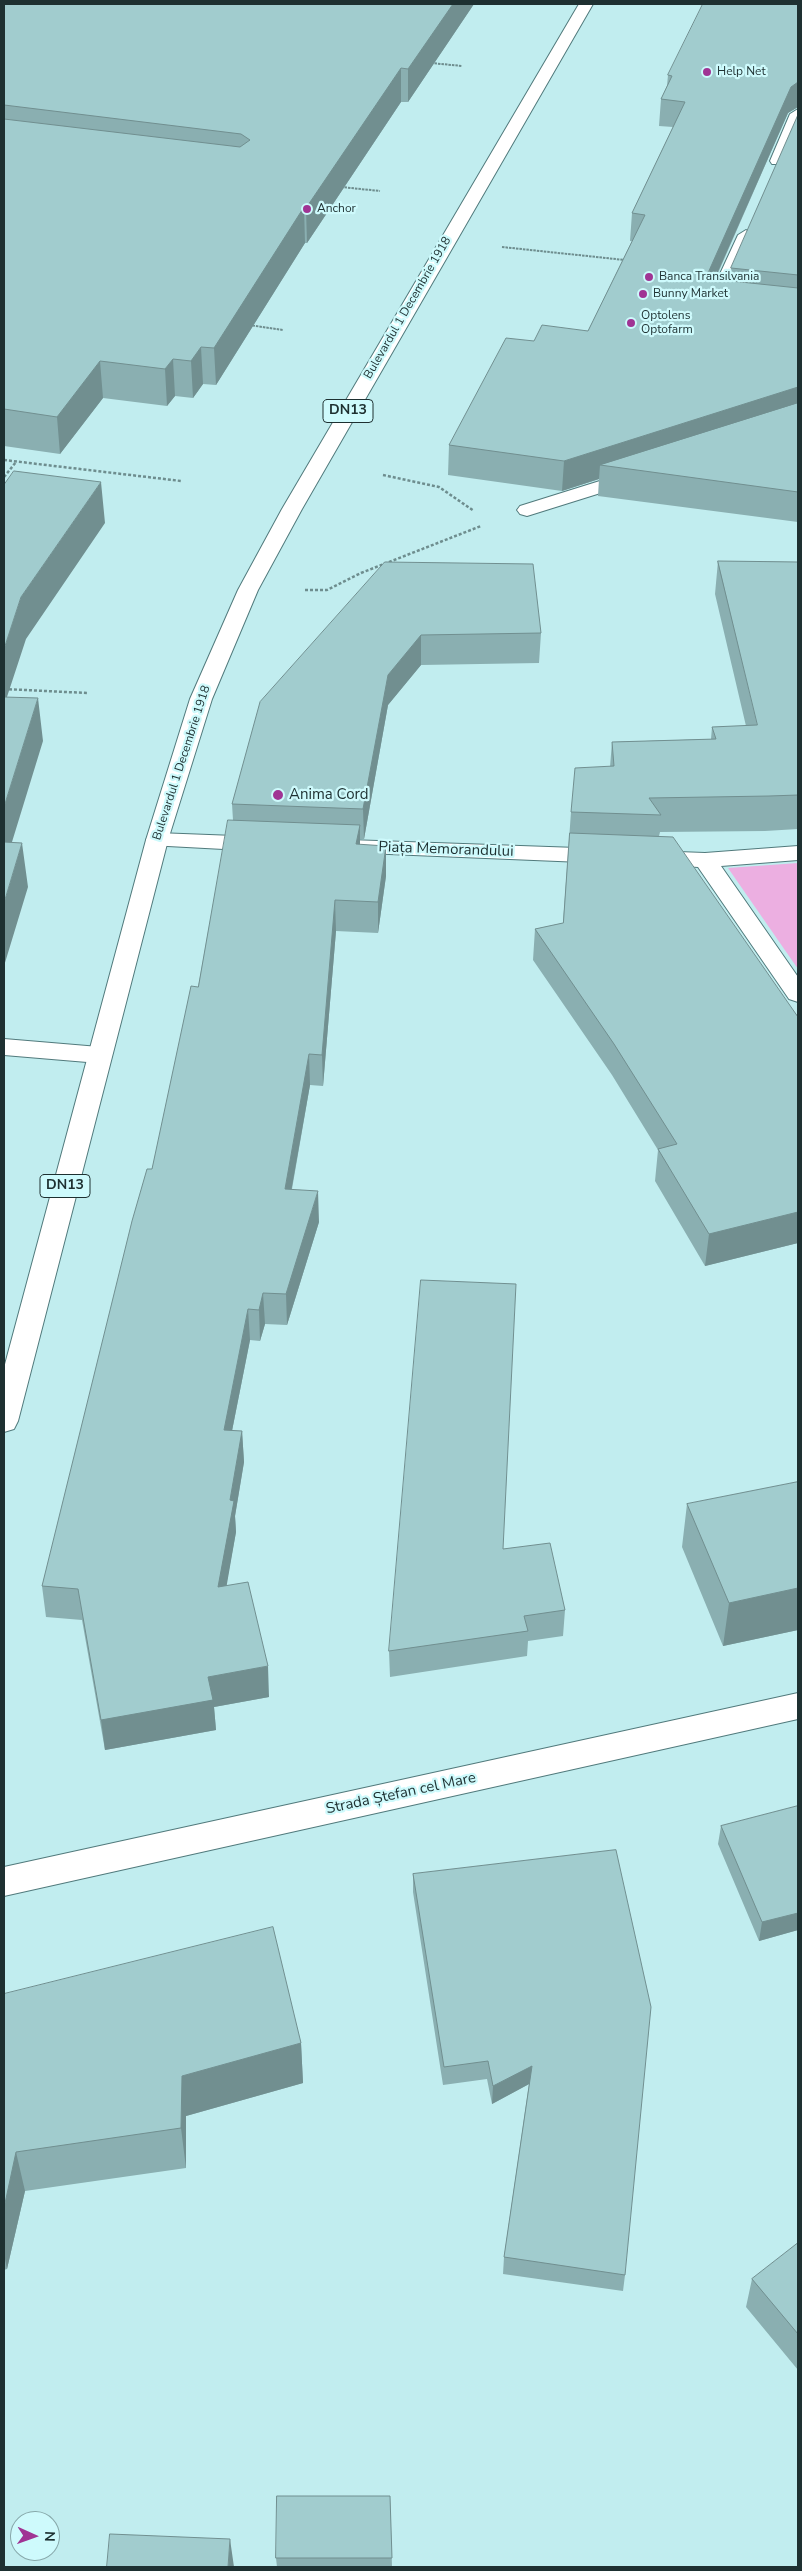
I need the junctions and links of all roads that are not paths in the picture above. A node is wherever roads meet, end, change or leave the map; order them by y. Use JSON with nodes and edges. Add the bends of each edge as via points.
{"nodes":[{"id":1,"x":586,"y":4,"type":"edge"},
{"id":2,"x":798,"y":114,"type":"edge"},
{"id":3,"x":772,"y":175,"type":"edge"},
{"id":4,"x":753,"y":219,"type":"edge"},
{"id":5,"x":798,"y":311,"type":"edge"},
{"id":6,"x":648,"y":472,"type":"edge"},
{"id":7,"x":526,"y":510,"type":"road end"},
{"id":8,"x":157,"y":840,"type":"junction"},
{"id":9,"x":278,"y":844,"type":"edge"},
{"id":10,"x":327,"y":846,"type":"edge"},
{"id":11,"x":798,"y":853,"type":"edge"},
{"id":12,"x":704,"y":860,"type":"junction"},
{"id":13,"x":798,"y":994,"type":"edge"},
{"id":14,"x":4,"y":1047,"type":"edge"},
{"id":15,"x":99,"y":1055,"type":"junction"},
{"id":16,"x":4,"y":1421,"type":"edge"},
{"id":17,"x":798,"y":1706,"type":"edge"},
{"id":18,"x":4,"y":1882,"type":"edge"}],
"edges":[{"from":1,"to":8,"type":"main road","name":"Bulevardul 1 Decembrie 1918","number":"DN13","via":[[387,343],[248,590],[201,700]]},
{"from":2,"to":3,"type":"main road"},
{"from":4,"to":5,"type":"main road","via":[[716,302]]},
{"from":6,"to":7,"type":"main road"},
{"from":8,"to":9,"type":"main road"},
{"from":8,"to":15,"type":"main road","name":"Bulevardul 1 Decembrie 1918","number":"DN13"},
{"from":10,"to":12,"type":"main road","name":"Piața Memorandului"},
{"from":11,"to":12,"type":"main road","name":"Piața Memorandului"},
{"from":12,"to":13,"type":"main road"},
{"from":14,"to":15,"type":"main road"},
{"from":15,"to":16,"type":"main road","name":"Bulevardul 1 Decembrie 1918","number":"DN13"},
{"from":17,"to":18,"type":"main road","name":"Strada Ștefan cel Mare"}]}
